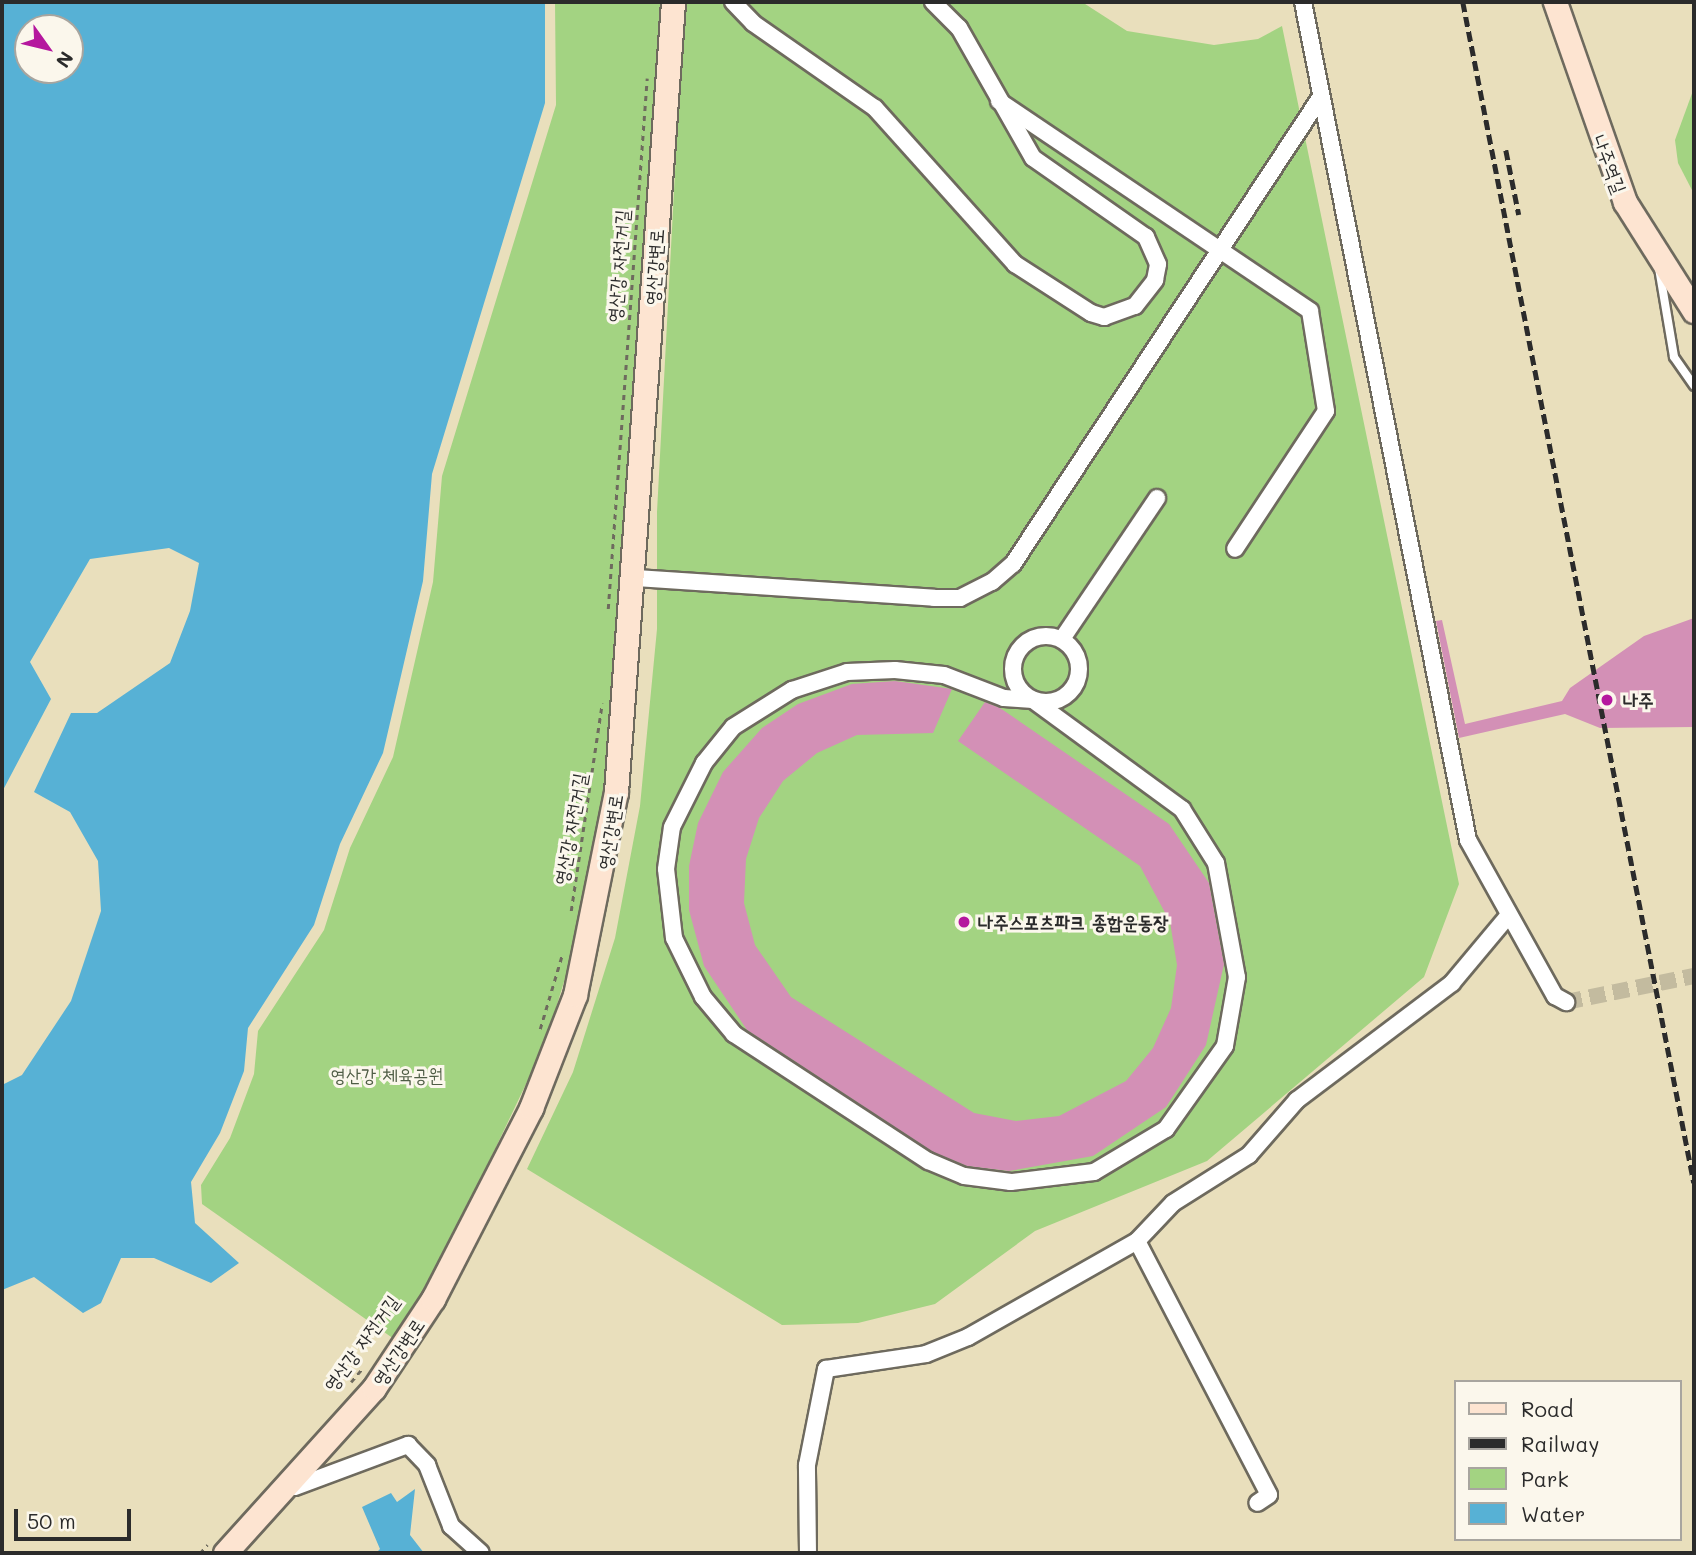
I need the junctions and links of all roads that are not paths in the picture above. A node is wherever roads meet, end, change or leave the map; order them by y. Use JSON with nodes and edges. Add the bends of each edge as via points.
{"nodes":[{"id":1,"x":673,"y":2,"type":"edge"},
{"id":2,"x":733,"y":2,"type":"edge"},
{"id":3,"x":933,"y":2,"type":"edge"},
{"id":4,"x":1303,"y":2,"type":"edge"},
{"id":5,"x":1555,"y":2,"type":"edge"},
{"id":6,"x":1320,"y":98,"type":"junction"},
{"id":7,"x":997,"y":100,"type":"junction"},
{"id":8,"x":1221,"y":248,"type":"junction"},
{"id":9,"x":1658,"y":262,"type":"junction"},
{"id":10,"x":1694,"y":312,"type":"edge"},
{"id":11,"x":1694,"y":386,"type":"edge"},
{"id":12,"x":1157,"y":498,"type":"dead end"},
{"id":13,"x":1235,"y":549,"type":"dead end"},
{"id":14,"x":636,"y":578,"type":"junction"},
{"id":15,"x":1062,"y":639,"type":"junction"},
{"id":16,"x":1033,"y":700,"type":"junction"},
{"id":17,"x":1508,"y":916,"type":"junction"},
{"id":18,"x":1566,"y":1002,"type":"dead end"},
{"id":19,"x":1137,"y":1241,"type":"junction"},
{"id":20,"x":295,"y":1487,"type":"dead end"},
{"id":21,"x":1257,"y":1503,"type":"dead end"},
{"id":22,"x":217,"y":1548,"type":"edge"},
{"id":23,"x":481,"y":1553,"type":"edge"},
{"id":24,"x":808,"y":1553,"type":"edge"}],
"edges":[{"from":1,"to":14,"type":"street","name":"영산강변로"},
{"from":2,"to":7,"type":"street","via":[[753,23],[874,108],[1016,264],[1091,313],[1104,317],[1135,306],[1155,281],[1158,264],[1146,237],[1033,158]]},
{"from":3,"to":7,"type":"street","via":[[959,28]]},
{"from":4,"to":6,"type":"street"},
{"from":5,"to":9,"type":"street","name":"나주역길","via":[[1602,148]]},
{"from":6,"to":8,"type":"street"},
{"from":6,"to":17,"type":"street","via":[[1468,841]]},
{"from":7,"to":8,"type":"street"},
{"from":8,"to":13,"type":"street","via":[[1310,311],[1326,411]]},
{"from":8,"to":14,"type":"street","via":[[1013,564],[975,593],[934,598]]},
{"from":9,"to":10,"type":"street","name":"나주역길"},
{"from":9,"to":11,"type":"lane","via":[[1674,357]]},
{"from":12,"to":15,"type":"street"},
{"from":14,"to":22,"type":"street","name":"영산강변로","via":[[603,876],[575,995],[531,1108],[457,1256],[404,1346],[330,1440]]},
{"from":15,"to":16,"type":"street","via":[[1080,663],[1077,683],[1053,702]]},
{"from":15,"to":16,"type":"street","via":[[1031,639],[1016,654],[1017,685]]},
{"from":16,"to":16,"type":"street","via":[[1159,790],[1199,828],[1229,905],[1237,976],[1225,1046],[1166,1129],[1094,1172],[1011,1182],[964,1176],[928,1161],[734,1034],[704,997],[678,947],[666,869],[672,827],[704,763],[733,727],[792,690],[847,672],[895,670],[944,675],[1004,698]]},
{"from":17,"to":18,"type":"street","via":[[1555,996]]},
{"from":17,"to":19,"type":"street","via":[[1452,983],[1297,1100],[1249,1155],[1173,1203]]},
{"from":19,"to":21,"type":"street","via":[[1269,1495]]},
{"from":19,"to":24,"type":"street","via":[[968,1337],[926,1354],[826,1369],[807,1465]]},
{"from":20,"to":23,"type":"street","via":[[408,1445],[427,1465],[451,1526]]}]}
